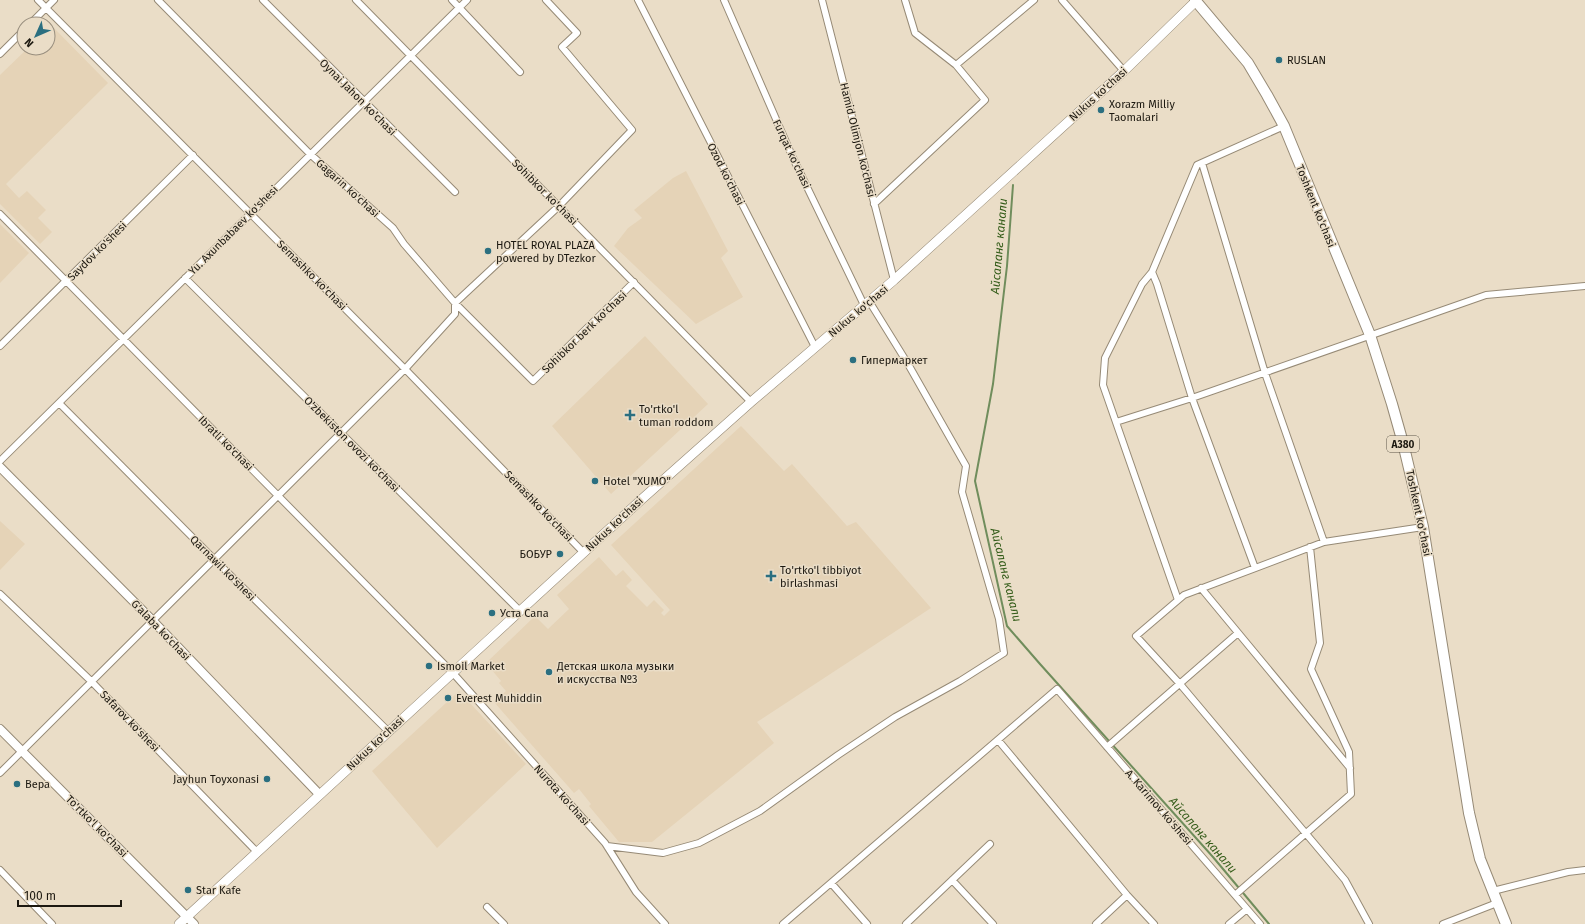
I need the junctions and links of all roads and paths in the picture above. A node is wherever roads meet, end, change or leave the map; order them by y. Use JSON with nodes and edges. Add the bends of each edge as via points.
{"nodes":[{"id":1,"x":38,"y":0,"type":"edge"},
{"id":2,"x":54,"y":0,"type":"edge"},
{"id":3,"x":158,"y":0,"type":"edge"},
{"id":4,"x":263,"y":0,"type":"edge"},
{"id":5,"x":356,"y":0,"type":"edge"},
{"id":6,"x":452,"y":0,"type":"edge"},
{"id":7,"x":467,"y":0,"type":"edge"},
{"id":8,"x":546,"y":0,"type":"edge"},
{"id":9,"x":638,"y":0,"type":"edge"},
{"id":10,"x":724,"y":0,"type":"edge"},
{"id":11,"x":822,"y":0,"type":"edge"},
{"id":12,"x":905,"y":0,"type":"edge"},
{"id":13,"x":1034,"y":0,"type":"edge"},
{"id":14,"x":1062,"y":0,"type":"edge"},
{"id":15,"x":1196,"y":0,"type":"edge"},
{"id":16,"x":46,"y":8,"type":"junction"},
{"id":17,"x":460,"y":8,"type":"junction"},
{"id":18,"x":38,"y":16,"type":"edge"},
{"id":19,"x":16,"y":38,"type":"edge"},
{"id":20,"x":0,"y":54,"type":"edge"},
{"id":21,"x":411,"y":55,"type":"junction"},
{"id":22,"x":956,"y":65,"type":"junction"},
{"id":23,"x":1124,"y":71,"type":"junction"},
{"id":24,"x":520,"y":72,"type":"dead end"},
{"id":25,"x":363,"y":102,"type":"junction"},
{"id":26,"x":1284,"y":126,"type":"junction"},
{"id":27,"x":310,"y":154,"type":"junction"},
{"id":28,"x":193,"y":155,"type":"junction"},
{"id":29,"x":1202,"y":163,"type":"junction"},
{"id":30,"x":455,"y":192,"type":"dead end"},
{"id":31,"x":874,"y":204,"type":"junction"},
{"id":32,"x":560,"y":206,"type":"junction"},
{"id":33,"x":251,"y":213,"type":"junction"},
{"id":34,"x":0,"y":214,"type":"edge"},
{"id":35,"x":1152,"y":272,"type":"junction"},
{"id":36,"x":185,"y":278,"type":"junction"},
{"id":37,"x":894,"y":280,"type":"junction"},
{"id":38,"x":66,"y":281,"type":"junction"},
{"id":39,"x":634,"y":282,"type":"junction"},
{"id":40,"x":1585,"y":286,"type":"edge"},
{"id":41,"x":454,"y":303,"type":"junction"},
{"id":42,"x":867,"y":303,"type":"junction"},
{"id":43,"x":1370,"y":335,"type":"junction"},
{"id":44,"x":123,"y":340,"type":"junction"},
{"id":45,"x":0,"y":346,"type":"edge"},
{"id":46,"x":815,"y":347,"type":"junction"},
{"id":47,"x":405,"y":369,"type":"junction"},
{"id":48,"x":1265,"y":373,"type":"junction"},
{"id":49,"x":533,"y":381,"type":"joint"},
{"id":50,"x":1192,"y":398,"type":"junction"},
{"id":51,"x":751,"y":402,"type":"junction"},
{"id":52,"x":59,"y":403,"type":"junction"},
{"id":53,"x":1116,"y":422,"type":"junction"},
{"id":54,"x":341,"y":433,"type":"junction"},
{"id":55,"x":0,"y":461,"type":"edge"},
{"id":56,"x":0,"y":468,"type":"edge"},
{"id":57,"x":278,"y":495,"type":"junction"},
{"id":58,"x":1423,"y":527,"type":"junction"},
{"id":59,"x":1324,"y":542,"type":"junction"},
{"id":60,"x":1310,"y":547,"type":"junction"},
{"id":61,"x":583,"y":552,"type":"junction"},
{"id":62,"x":214,"y":559,"type":"junction"},
{"id":63,"x":1255,"y":568,"type":"junction"},
{"id":64,"x":1201,"y":588,"type":"junction"},
{"id":65,"x":0,"y":594,"type":"edge"},
{"id":66,"x":1178,"y":600,"type":"junction"},
{"id":67,"x":519,"y":610,"type":"junction"},
{"id":68,"x":152,"y":620,"type":"junction"},
{"id":69,"x":1238,"y":633,"type":"junction"},
{"id":70,"x":452,"y":672,"type":"junction"},
{"id":71,"x":91,"y":681,"type":"junction"},
{"id":72,"x":1180,"y":684,"type":"junction"},
{"id":73,"x":0,"y":729,"type":"edge"},
{"id":74,"x":388,"y":731,"type":"junction"},
{"id":75,"x":998,"y":740,"type":"junction"},
{"id":76,"x":1107,"y":747,"type":"junction"},
{"id":77,"x":22,"y":751,"type":"junction"},
{"id":78,"x":1350,"y":768,"type":"junction"},
{"id":79,"x":0,"y":773,"type":"edge"},
{"id":80,"x":319,"y":794,"type":"junction"},
{"id":81,"x":1306,"y":833,"type":"junction"},
{"id":82,"x":990,"y":844,"type":"dead end"},
{"id":83,"x":607,"y":846,"type":"junction"},
{"id":84,"x":257,"y":852,"type":"junction"},
{"id":85,"x":0,"y":870,"type":"edge"},
{"id":86,"x":1585,"y":870,"type":"edge"},
{"id":87,"x":952,"y":880,"type":"junction"},
{"id":88,"x":831,"y":883,"type":"junction"},
{"id":89,"x":1493,"y":891,"type":"junction"},
{"id":90,"x":1127,"y":895,"type":"junction"},
{"id":91,"x":1235,"y":895,"type":"junction"},
{"id":92,"x":1497,"y":902,"type":"junction"},
{"id":93,"x":487,"y":907,"type":"dead end"},
{"id":94,"x":1247,"y":909,"type":"junction"},
{"id":95,"x":187,"y":916,"type":"junction"},
{"id":96,"x":52,"y":924,"type":"edge"},
{"id":97,"x":179,"y":924,"type":"edge"},
{"id":98,"x":194,"y":924,"type":"edge"},
{"id":99,"x":504,"y":924,"type":"edge"},
{"id":100,"x":665,"y":924,"type":"edge"},
{"id":101,"x":783,"y":924,"type":"edge"},
{"id":102,"x":867,"y":924,"type":"edge"},
{"id":103,"x":906,"y":924,"type":"edge"},
{"id":104,"x":994,"y":924,"type":"edge"},
{"id":105,"x":1096,"y":924,"type":"edge"},
{"id":106,"x":1154,"y":924,"type":"edge"},
{"id":107,"x":1229,"y":924,"type":"edge"},
{"id":108,"x":1260,"y":924,"type":"edge"},
{"id":109,"x":1369,"y":924,"type":"edge"},
{"id":110,"x":1443,"y":924,"type":"edge"},
{"id":111,"x":1506,"y":924,"type":"edge"}],
"edges":[{"from":1,"to":16,"type":"street","name":"Semashko ko'chasi"},
{"from":2,"to":16,"type":"street"},
{"from":3,"to":27,"type":"street","name":"Gagarin ko'chasi"},
{"from":4,"to":25,"type":"street","name":"Oynai Jahon ko'chasi"},
{"from":5,"to":21,"type":"street","name":"Sohibkor ko'chasi"},
{"from":6,"to":17,"type":"street"},
{"from":7,"to":17,"type":"street","name":"Yu. Axunbabaev ko'shesi"},
{"from":8,"to":32,"type":"street","via":[[577,33],[562,47],[632,130]]},
{"from":9,"to":46,"type":"street","name":"Ozod ko'chasi"},
{"from":10,"to":42,"type":"street","name":"Furqat ko'chasi","via":[[793,158]]},
{"from":11,"to":31,"type":"street","name":"Hamid Olimjon ko'chasi"},
{"from":12,"to":22,"type":"street","via":[[915,33]]},
{"from":13,"to":22,"type":"street"},
{"from":14,"to":23,"type":"street"},
{"from":15,"to":23,"type":"main road","name":"Nukus ko'chasi"},
{"from":15,"to":26,"type":"highway","name":"Toshkent ko'chasi","number":"A380","via":[[1248,63]]},
{"from":16,"to":18,"type":"street"},
{"from":16,"to":28,"type":"street","name":"Semashko ko'chasi"},
{"from":17,"to":21,"type":"street","name":"Yu. Axunbabaev ko'shesi"},
{"from":17,"to":24,"type":"street"},
{"from":19,"to":20,"type":"street"},
{"from":21,"to":25,"type":"street","name":"Yu. Axunbabaev ko'shesi"},
{"from":21,"to":32,"type":"street","name":"Sohibkor ko'chasi"},
{"from":22,"to":31,"type":"street","via":[[985,100]]},
{"from":23,"to":37,"type":"main road","name":"Nukus ko'chasi"},
{"from":25,"to":27,"type":"street","name":"Yu. Axunbabaev ko'shesi"},
{"from":25,"to":30,"type":"street","name":"Oynai Jahon ko'chasi"},
{"from":26,"to":29,"type":"street"},
{"from":26,"to":43,"type":"highway","name":"Toshkent ko'chasi","number":"A380"},
{"from":27,"to":33,"type":"street","name":"Yu. Axunbabaev ko'shesi"},
{"from":27,"to":41,"type":"street","name":"Gagarin ko'chasi","via":[[393,228]]},
{"from":28,"to":33,"type":"street","name":"Semashko ko'chasi"},
{"from":28,"to":38,"type":"street","name":"Saydov ko'shesi"},
{"from":29,"to":35,"type":"street","via":[[1197,165]]},
{"from":29,"to":48,"type":"street"},
{"from":31,"to":37,"type":"street","name":"Hamid Olimjon ko'chasi"},
{"from":32,"to":39,"type":"street","name":"Sohibkor ko'chasi"},
{"from":32,"to":41,"type":"street"},
{"from":33,"to":36,"type":"street","name":"Yu. Axunbabaev ko'shesi"},
{"from":33,"to":47,"type":"street","name":"Semashko ko'chasi"},
{"from":34,"to":38,"type":"street","name":"Ibratli ko'chasi"},
{"from":35,"to":50,"type":"street"},
{"from":35,"to":53,"type":"street","via":[[1142,284],[1105,358],[1103,385]]},
{"from":36,"to":44,"type":"street","name":"Yu. Axunbabaev ko'shesi"},
{"from":36,"to":54,"type":"street","name":"O'zbekiston ovozi ko'chasi"},
{"from":37,"to":42,"type":"main road","name":"Nukus ko'chasi"},
{"from":38,"to":44,"type":"street","name":"Ibratli ko'chasi"},
{"from":38,"to":45,"type":"street","name":"Saydov ko'shesi"},
{"from":39,"to":49,"type":"street","name":"Sohibkor berk ko'chasi"},
{"from":39,"to":51,"type":"street","name":"Sohibkor ko'chasi"},
{"from":40,"to":43,"type":"street","via":[[1486,295]]},
{"from":41,"to":47,"type":"street","via":[[455,314]]},
{"from":41,"to":49,"type":"street","name":"Gagarin ko'chasi"},
{"from":42,"to":46,"type":"main road","name":"Nukus ko'chasi"},
{"from":42,"to":83,"type":"street","name":"Furqat ko'chasi","via":[[908,364],[966,466],[962,492],[999,619],[1004,653],[895,717],[838,754],[760,811],[699,843],[663,853]]},
{"from":43,"to":48,"type":"street"},
{"from":43,"to":58,"type":"highway","name":"Toshkent ko'chasi","number":"A380","via":[[1392,404]]},
{"from":44,"to":52,"type":"street","name":"Yu. Axunbabaev ko'shesi"},
{"from":44,"to":57,"type":"street","name":"Ibratli ko'chasi"},
{"from":46,"to":51,"type":"main road","name":"Nukus ko'chasi"},
{"from":47,"to":54,"type":"street"},
{"from":47,"to":61,"type":"street","name":"Semashko ko'chasi"},
{"from":48,"to":50,"type":"street"},
{"from":48,"to":59,"type":"street"},
{"from":50,"to":53,"type":"street"},
{"from":50,"to":63,"type":"street"},
{"from":51,"to":61,"type":"main road","name":"Nukus ko'chasi"},
{"from":52,"to":55,"type":"street","name":"Yu. Axunbabaev ko'shesi"},
{"from":52,"to":62,"type":"street","name":"Qarnawil ko'shesi"},
{"from":53,"to":66,"type":"street"},
{"from":54,"to":57,"type":"street"},
{"from":54,"to":67,"type":"street","name":"O'zbekiston ovozi ko'chasi"},
{"from":56,"to":68,"type":"street","name":"G'alaba ko'chasi"},
{"from":57,"to":62,"type":"street"},
{"from":57,"to":70,"type":"street","name":"Ibratli ko'chasi"},
{"from":58,"to":59,"type":"street"},
{"from":58,"to":89,"type":"highway","name":"Toshkent ko'chasi","number":"A380","via":[[1469,813],[1480,859]]},
{"from":59,"to":60,"type":"street"},
{"from":60,"to":63,"type":"street"},
{"from":60,"to":78,"type":"street","via":[[1320,643],[1311,669],[1349,752]]},
{"from":61,"to":67,"type":"main road","name":"Nukus ko'chasi"},
{"from":62,"to":68,"type":"street"},
{"from":62,"to":74,"type":"street","name":"Qarnawil ko'shesi"},
{"from":63,"to":64,"type":"street"},
{"from":64,"to":66,"type":"street"},
{"from":64,"to":69,"type":"street"},
{"from":65,"to":71,"type":"street","name":"Safarov ko'shesi"},
{"from":66,"to":72,"type":"street","via":[[1136,636]]},
{"from":67,"to":70,"type":"main road","name":"Nukus ko'chasi"},
{"from":68,"to":71,"type":"street"},
{"from":68,"to":80,"type":"street","name":"G'alaba ko'chasi"},
{"from":69,"to":72,"type":"street"},
{"from":69,"to":78,"type":"street"},
{"from":70,"to":74,"type":"main road","name":"Nukus ko'chasi"},
{"from":70,"to":83,"type":"street","name":"Nurota ko'chasi"},
{"from":71,"to":77,"type":"street"},
{"from":71,"to":84,"type":"street","name":"Safarov ko'shesi"},
{"from":72,"to":76,"type":"street"},
{"from":72,"to":81,"type":"street"},
{"from":73,"to":77,"type":"street","name":"To'rtko'l ko'chasi"},
{"from":74,"to":80,"type":"main road","name":"Nukus ko'chasi"},
{"from":75,"to":76,"type":"street","name":"A. Karimov ko'shesi","via":[[1057,689]]},
{"from":75,"to":88,"type":"street"},
{"from":75,"to":90,"type":"street"},
{"from":76,"to":91,"type":"street","name":"A. Karimov ko'shesi"},
{"from":77,"to":79,"type":"street"},
{"from":77,"to":95,"type":"street","name":"To'rtko'l ko'chasi"},
{"from":78,"to":81,"type":"street","via":[[1351,794]]},
{"from":80,"to":84,"type":"main road","name":"Nukus ko'chasi"},
{"from":81,"to":91,"type":"street"},
{"from":81,"to":109,"type":"street","via":[[1345,880]]},
{"from":82,"to":87,"type":"street"},
{"from":83,"to":100,"type":"street","name":"Nurota ko'chasi","via":[[636,892]]},
{"from":84,"to":95,"type":"main road","name":"Nukus ko'chasi"},
{"from":85,"to":96,"type":"street"},
{"from":86,"to":89,"type":"street"},
{"from":87,"to":103,"type":"street"},
{"from":87,"to":104,"type":"street"},
{"from":88,"to":101,"type":"street"},
{"from":88,"to":102,"type":"street"},
{"from":89,"to":92,"type":"highway","name":"Toshkent ko'chasi","number":"A380"},
{"from":90,"to":105,"type":"street"},
{"from":90,"to":106,"type":"street"},
{"from":91,"to":94,"type":"street","name":"A. Karimov ko'shesi"},
{"from":92,"to":110,"type":"street"},
{"from":92,"to":111,"type":"highway","name":"Toshkent ko'chasi","number":"A380"},
{"from":93,"to":99,"type":"street"},
{"from":94,"to":107,"type":"street"},
{"from":94,"to":108,"type":"street","name":"A. Karimov ko'shesi"},
{"from":95,"to":97,"type":"main road","name":"Nukus ko'chasi"},
{"from":95,"to":98,"type":"street","name":"To'rtko'l ko'chasi"}]}
